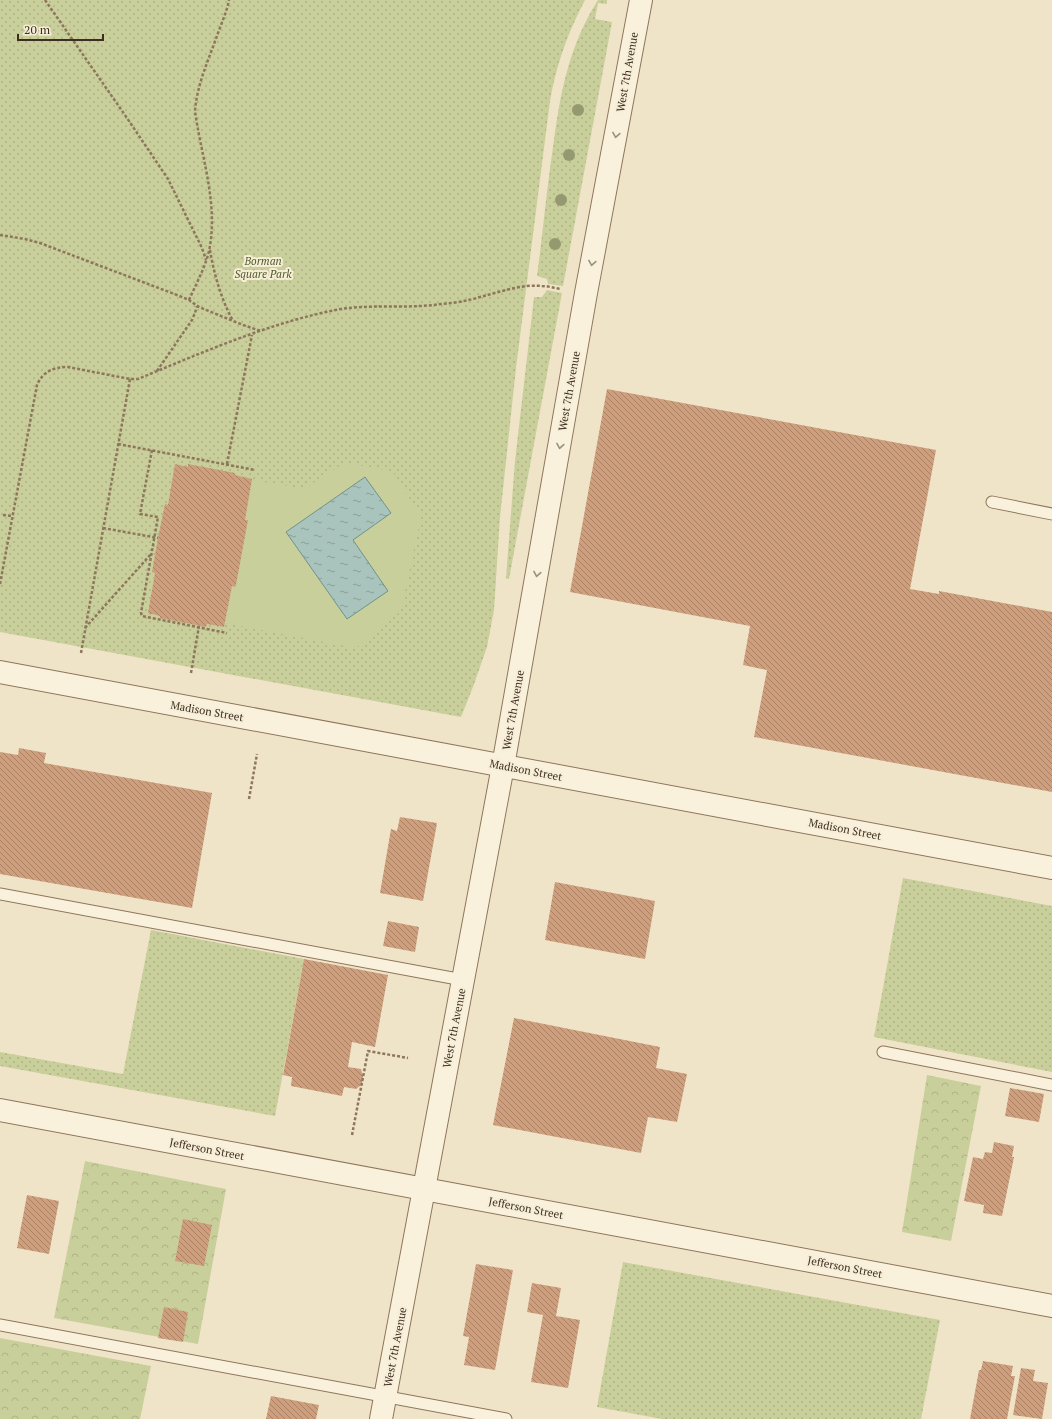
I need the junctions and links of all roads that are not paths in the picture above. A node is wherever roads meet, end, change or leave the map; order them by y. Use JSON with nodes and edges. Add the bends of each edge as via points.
{"nodes":[{"id":1,"x":641,"y":0,"type":"edge"},
{"id":2,"x":992,"y":502,"type":"dead end"},
{"id":3,"x":1052,"y":514,"type":"edge"},
{"id":4,"x":0,"y":672,"type":"edge"},
{"id":5,"x":503,"y":766,"type":"junction"},
{"id":6,"x":1052,"y":868,"type":"edge"},
{"id":7,"x":0,"y":894,"type":"edge"},
{"id":8,"x":463,"y":980,"type":"junction"},
{"id":9,"x":883,"y":1052,"type":"dead end"},
{"id":10,"x":1052,"y":1085,"type":"edge"},
{"id":11,"x":0,"y":1110,"type":"edge"},
{"id":12,"x":424,"y":1189,"type":"junction"},
{"id":13,"x":1052,"y":1306,"type":"edge"},
{"id":14,"x":0,"y":1325,"type":"edge"},
{"id":15,"x":385,"y":1396,"type":"junction"},
{"id":16,"x":381,"y":1419,"type":"edge"},
{"id":17,"x":506,"y":1419,"type":"edge"}],
"edges":[{"from":1,"to":5,"type":"street","name":"West 7th Avenue","one_way":true,"via":[[586,293]]},
{"from":2,"to":3,"type":"lane"},
{"from":4,"to":5,"type":"street","name":"Madison Street"},
{"from":5,"to":6,"type":"street","name":"Madison Street"},
{"from":5,"to":8,"type":"street","name":"West 7th Avenue"},
{"from":7,"to":8,"type":"lane"},
{"from":8,"to":12,"type":"street","name":"West 7th Avenue"},
{"from":9,"to":10,"type":"lane"},
{"from":11,"to":12,"type":"street","name":"Jefferson Street"},
{"from":12,"to":13,"type":"street","name":"Jefferson Street"},
{"from":12,"to":15,"type":"street","name":"West 7th Avenue"},
{"from":14,"to":15,"type":"lane"},
{"from":15,"to":16,"type":"street","name":"West 7th Avenue"},
{"from":15,"to":17,"type":"lane"}]}
